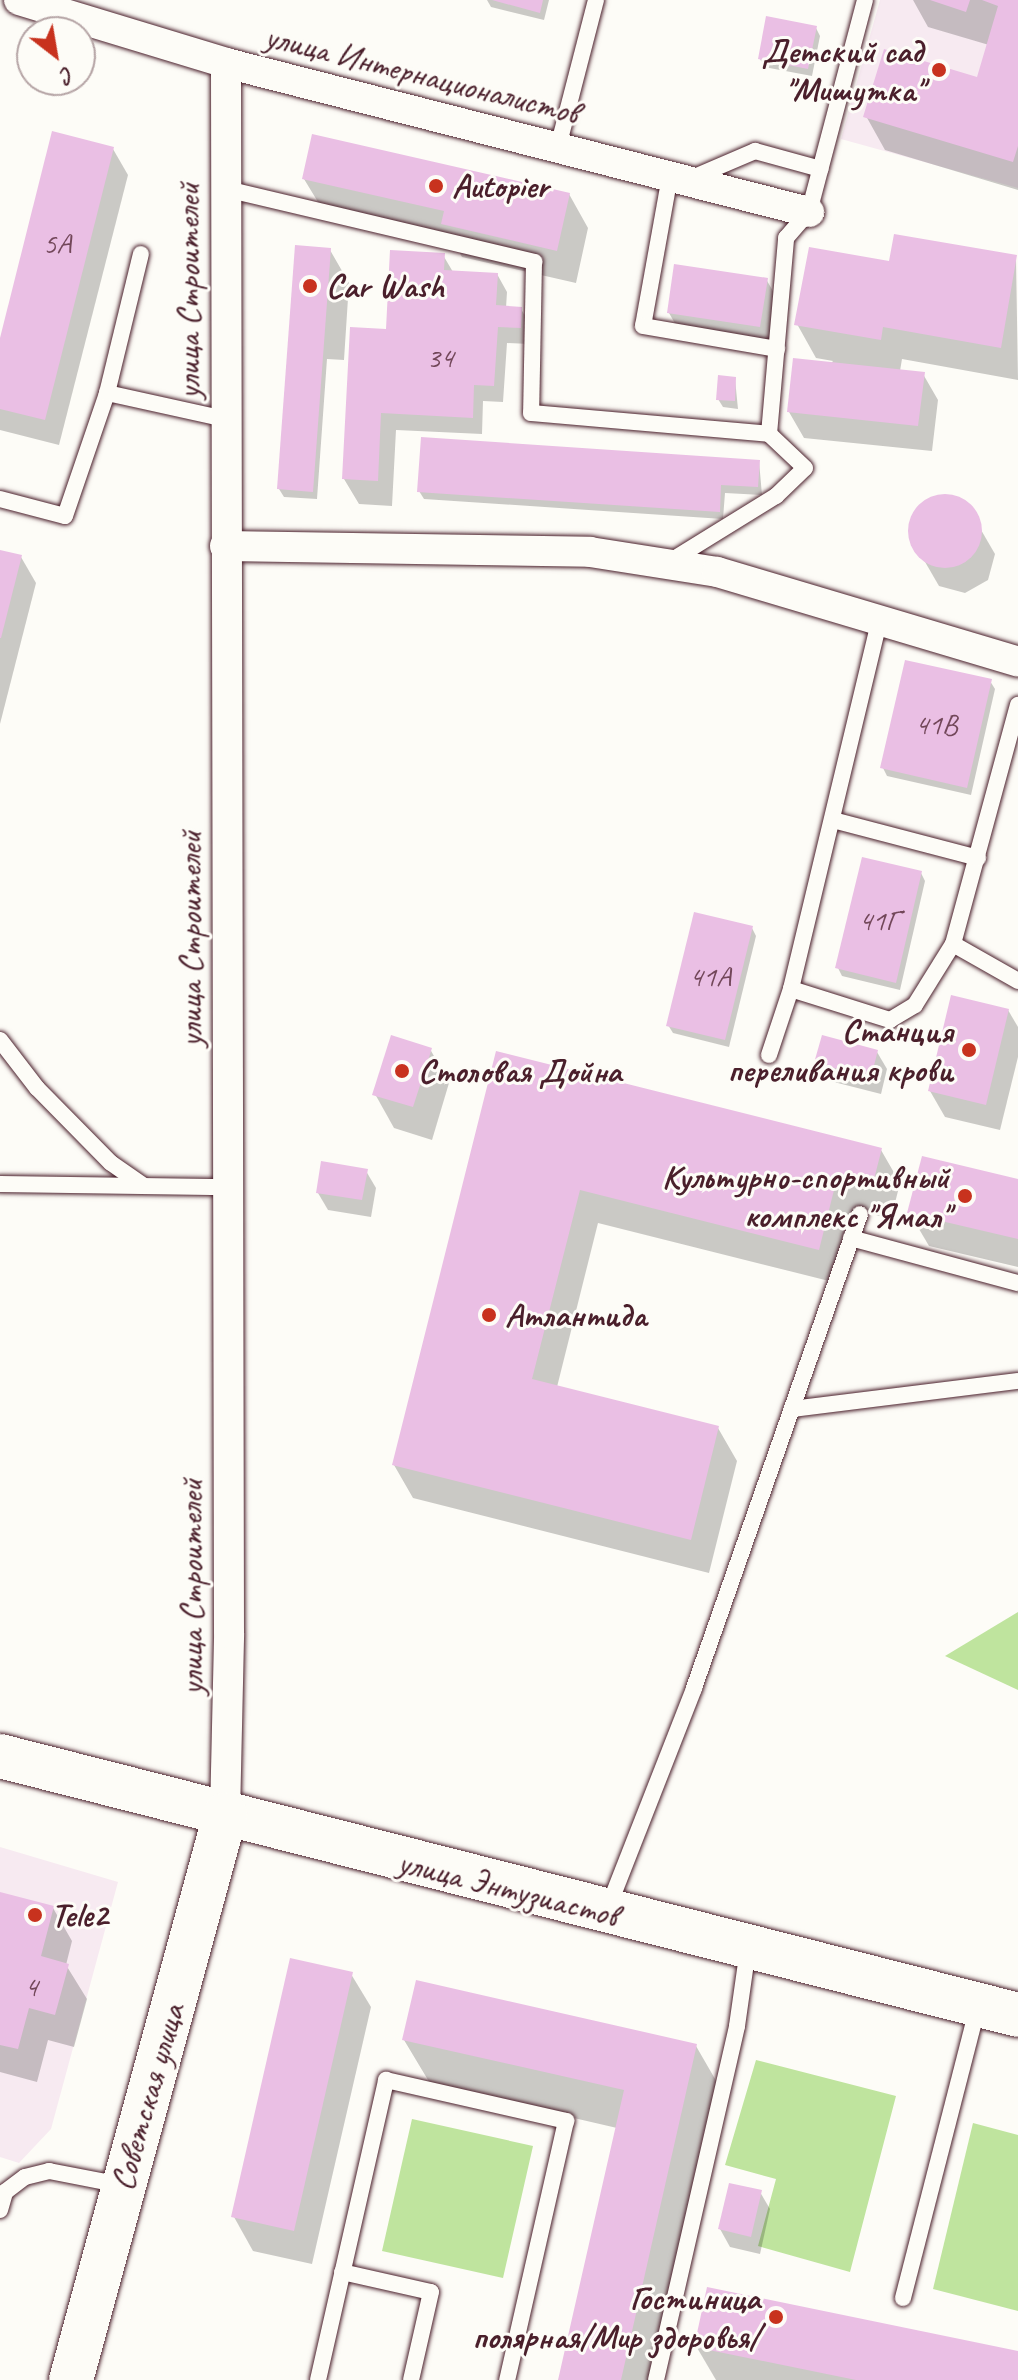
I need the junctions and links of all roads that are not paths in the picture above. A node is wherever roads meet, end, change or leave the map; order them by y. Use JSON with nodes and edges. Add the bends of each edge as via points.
{"nodes":[{"id":1,"x":19,"y":0,"type":"edge"},
{"id":2,"x":596,"y":0,"type":"edge"},
{"id":3,"x":865,"y":0,"type":"edge"},
{"id":4,"x":226,"y":63,"type":"junction"},
{"id":5,"x":558,"y":147,"type":"junction"},
{"id":6,"x":821,"y":169,"type":"junction"},
{"id":7,"x":678,"y":178,"type":"junction"},
{"id":8,"x":226,"y":189,"type":"junction"},
{"id":9,"x":809,"y":212,"type":"junction"},
{"id":10,"x":141,"y":254,"type":"dead end"},
{"id":11,"x":777,"y":349,"type":"junction"},
{"id":12,"x":107,"y":393,"type":"junction"},
{"id":13,"x":225,"y":419,"type":"junction"},
{"id":14,"x":769,"y":434,"type":"junction"},
{"id":15,"x":0,"y":499,"type":"edge"},
{"id":16,"x":225,"y":546,"type":"junction"},
{"id":17,"x":666,"y":564,"type":"junction"},
{"id":18,"x":880,"y":618,"type":"junction"},
{"id":19,"x":1018,"y":662,"type":"edge"},
{"id":20,"x":1018,"y":705,"type":"edge"},
{"id":21,"x":833,"y":820,"type":"junction"},
{"id":22,"x":978,"y":858,"type":"junction"},
{"id":23,"x":953,"y":944,"type":"junction"},
{"id":24,"x":1018,"y":981,"type":"edge"},
{"id":25,"x":791,"y":989,"type":"junction"},
{"id":26,"x":0,"y":1040,"type":"edge"},
{"id":27,"x":769,"y":1055,"type":"dead end"},
{"id":28,"x":0,"y":1184,"type":"edge"},
{"id":29,"x":144,"y":1186,"type":"junction"},
{"id":30,"x":229,"y":1187,"type":"junction"},
{"id":31,"x":860,"y":1214,"type":"dead end"},
{"id":32,"x":851,"y":1238,"type":"junction"},
{"id":33,"x":1018,"y":1283,"type":"edge"},
{"id":34,"x":1018,"y":1381,"type":"edge"},
{"id":35,"x":792,"y":1409,"type":"junction"},
{"id":36,"x":0,"y":1756,"type":"edge"},
{"id":37,"x":225,"y":1815,"type":"junction"},
{"id":38,"x":606,"y":1913,"type":"junction"},
{"id":39,"x":748,"y":1947,"type":"junction"},
{"id":40,"x":998,"y":2009,"type":"edge"},
{"id":41,"x":121,"y":2185,"type":"junction"},
{"id":42,"x":0,"y":2210,"type":"edge"},
{"id":43,"x":342,"y":2272,"type":"junction"},
{"id":44,"x":903,"y":2298,"type":"dead end"},
{"id":45,"x":71,"y":2380,"type":"edge"},
{"id":46,"x":318,"y":2380,"type":"edge"},
{"id":47,"x":411,"y":2380,"type":"edge"},
{"id":48,"x":507,"y":2380,"type":"edge"},
{"id":49,"x":656,"y":2380,"type":"edge"}],
"edges":[{"from":1,"to":4,"type":"street","name":"улица Интернационалистов"},
{"from":2,"to":5,"type":"lane"},
{"from":3,"to":6,"type":"lane"},
{"from":4,"to":5,"type":"street","name":"улица Интернационалистов"},
{"from":4,"to":8,"type":"street","name":"улица Строителей"},
{"from":5,"to":7,"type":"street","name":"улица Интернационалистов"},
{"from":6,"to":7,"type":"lane","via":[[755,151]]},
{"from":6,"to":9,"type":"lane"},
{"from":7,"to":9,"type":"street","name":"улица Интернационалистов"},
{"from":7,"to":11,"type":"lane","via":[[643,326]]},
{"from":8,"to":13,"type":"street","name":"улица Строителей"},
{"from":8,"to":14,"type":"lane","via":[[534,262],[531,413]]},
{"from":9,"to":11,"type":"lane","via":[[786,238]]},
{"from":10,"to":12,"type":"lane"},
{"from":11,"to":14,"type":"lane"},
{"from":12,"to":13,"type":"lane"},
{"from":12,"to":15,"type":"lane","via":[[65,516]]},
{"from":13,"to":16,"type":"street","name":"улица Строителей"},
{"from":14,"to":17,"type":"lane","via":[[805,468],[776,496]]},
{"from":16,"to":17,"type":"street","via":[[590,552]]},
{"from":16,"to":30,"type":"street","name":"улица Строителей"},
{"from":17,"to":18,"type":"street","via":[[717,572]]},
{"from":18,"to":19,"type":"street"},
{"from":18,"to":21,"type":"lane"},
{"from":20,"to":22,"type":"lane"},
{"from":21,"to":22,"type":"lane"},
{"from":21,"to":25,"type":"lane"},
{"from":22,"to":23,"type":"lane"},
{"from":23,"to":24,"type":"lane"},
{"from":23,"to":25,"type":"lane","via":[[915,1005],[890,1020]]},
{"from":25,"to":27,"type":"lane"},
{"from":26,"to":29,"type":"lane","via":[[37,1088],[111,1163]]},
{"from":28,"to":29,"type":"lane"},
{"from":29,"to":30,"type":"lane"},
{"from":30,"to":37,"type":"street","name":"улица Строителей"},
{"from":31,"to":32,"type":"lane"},
{"from":32,"to":33,"type":"lane"},
{"from":32,"to":35,"type":"lane"},
{"from":34,"to":35,"type":"lane"},
{"from":35,"to":38,"type":"lane","via":[[694,1688]]},
{"from":36,"to":37,"type":"street","name":"улица Энтузиастов"},
{"from":37,"to":38,"type":"street","name":"улица Энтузиастов"},
{"from":37,"to":41,"type":"street","name":"Советская улица"},
{"from":38,"to":39,"type":"street","name":"улица Энтузиастов"},
{"from":39,"to":40,"type":"street","name":"улица Энтузиастов"},
{"from":39,"to":49,"type":"lane","via":[[737,2026]]},
{"from":40,"to":44,"type":"lane"},
{"from":41,"to":42,"type":"lane","via":[[49,2171],[25,2177],[5,2192]]},
{"from":41,"to":45,"type":"street","name":"Советская улица"},
{"from":43,"to":46,"type":"lane"},
{"from":43,"to":47,"type":"lane","via":[[431,2292]]},
{"from":43,"to":48,"type":"lane","via":[[386,2080],[566,2121]]}]}
